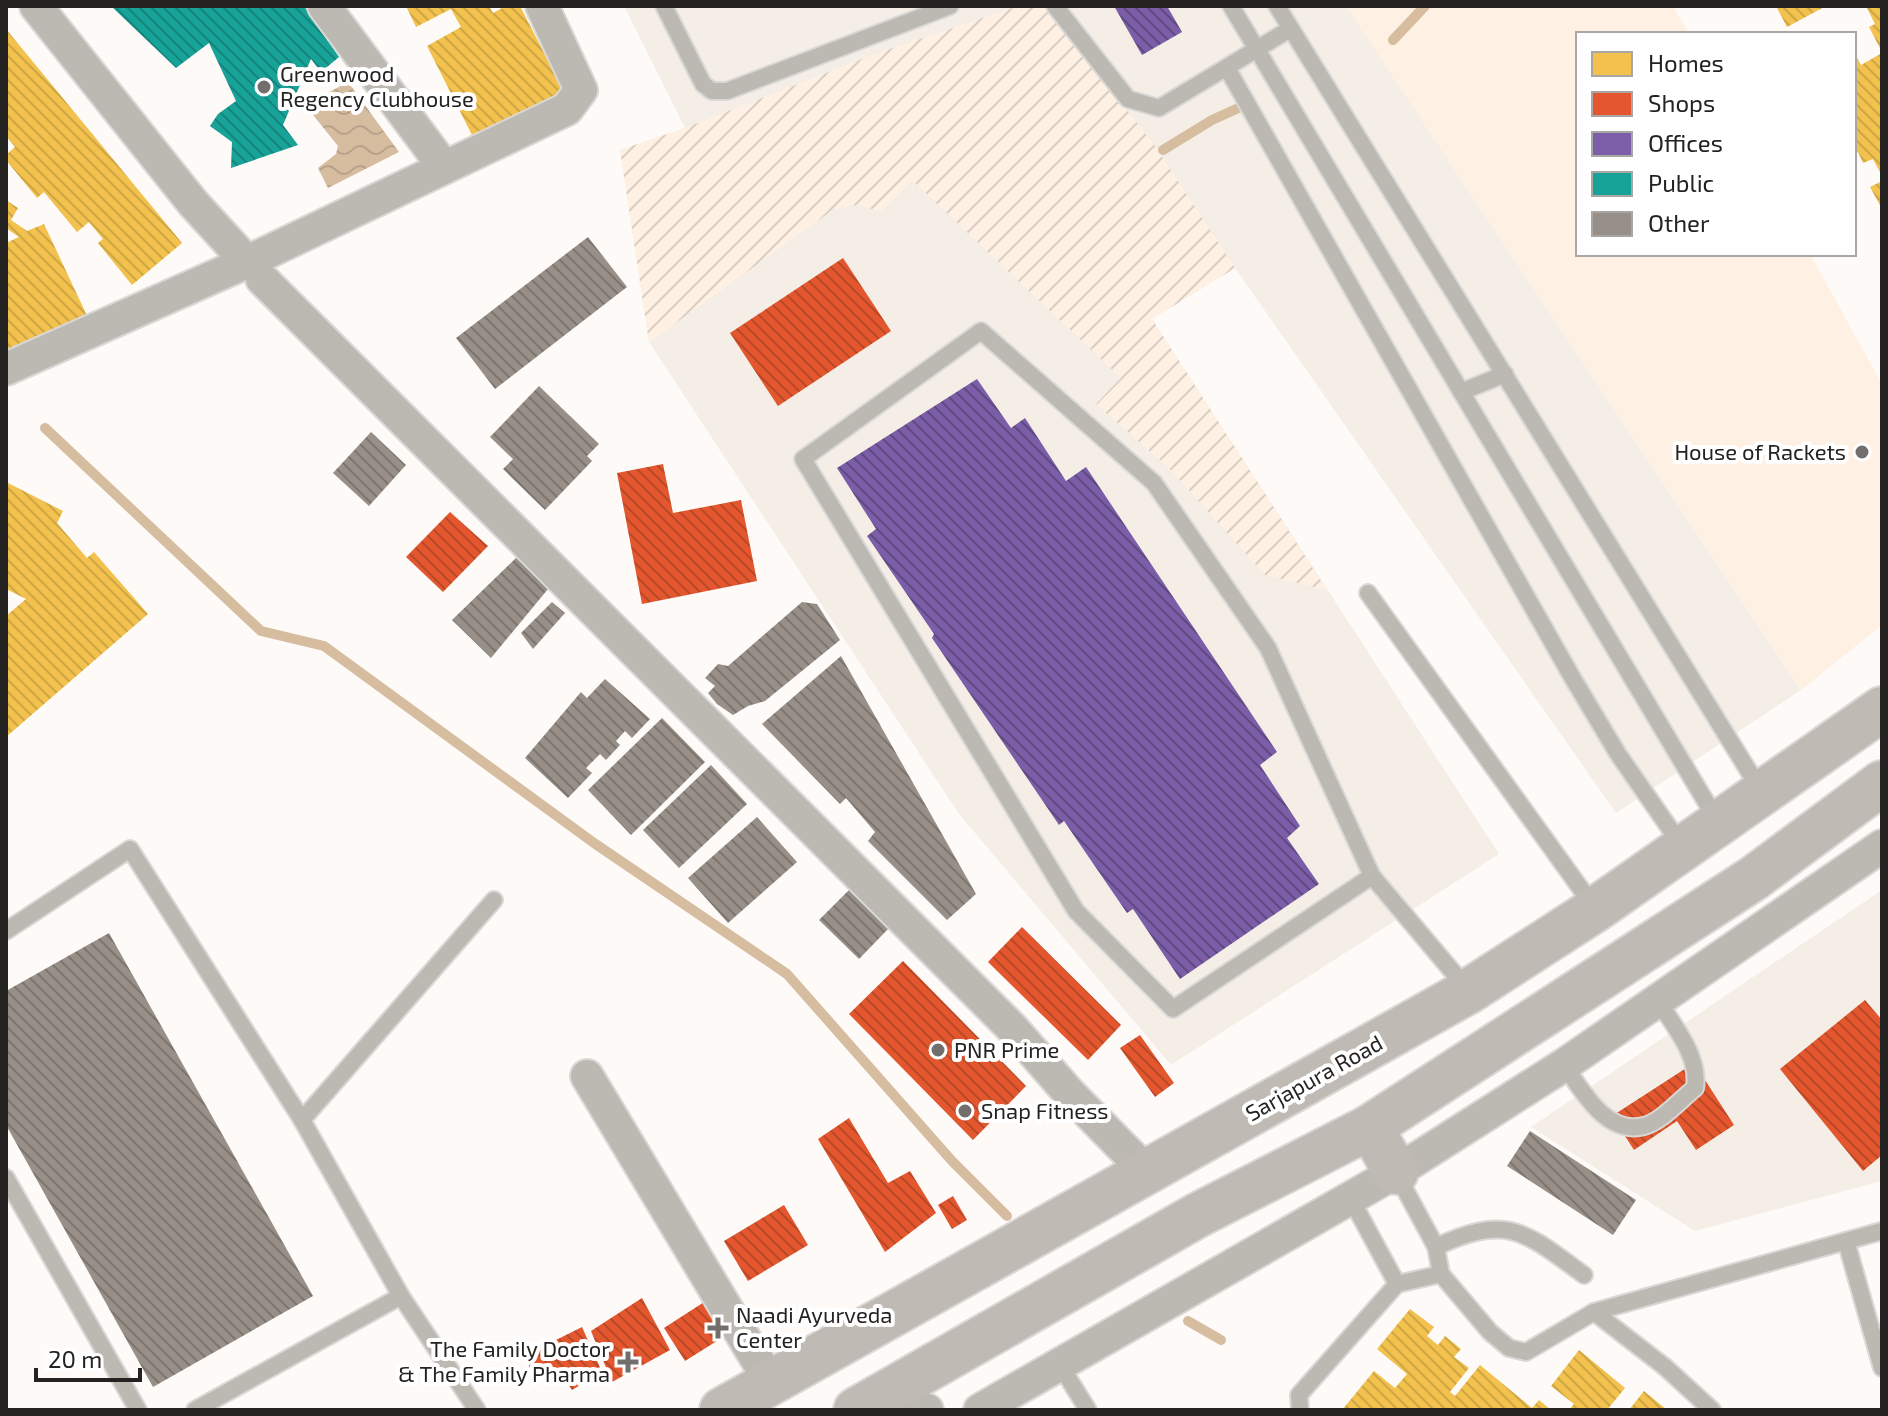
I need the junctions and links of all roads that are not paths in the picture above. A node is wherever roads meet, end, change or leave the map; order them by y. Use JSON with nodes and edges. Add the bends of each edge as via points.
{"nodes":[{"id":1,"x":36,"y":6,"type":"edge"},
{"id":2,"x":324,"y":6,"type":"edge"},
{"id":3,"x":542,"y":6,"type":"edge"},
{"id":4,"x":664,"y":6,"type":"edge"},
{"id":5,"x":950,"y":6,"type":"edge"},
{"id":6,"x":1055,"y":6,"type":"edge"},
{"id":7,"x":1231,"y":6,"type":"edge"},
{"id":8,"x":1277,"y":6,"type":"edge"},
{"id":9,"x":1290,"y":29,"type":"junction"},
{"id":10,"x":1255,"y":48,"type":"junction"},
{"id":11,"x":1227,"y":68,"type":"junction"},
{"id":12,"x":444,"y":167,"type":"junction"},
{"id":13,"x":255,"y":270,"type":"junction"},
{"id":14,"x":6,"y":369,"type":"edge"},
{"id":15,"x":1505,"y":374,"type":"junction"},
{"id":16,"x":1461,"y":392,"type":"junction"},
{"id":17,"x":1368,"y":593,"type":"dead end"},
{"id":18,"x":1882,"y":709,"type":"edge"},
{"id":19,"x":1882,"y":783,"type":"edge"},
{"id":20,"x":1763,"y":794,"type":"junction"},
{"id":21,"x":1719,"y":823,"type":"junction"},
{"id":22,"x":1882,"y":846,"type":"edge"},
{"id":23,"x":1795,"y":847,"type":"junction"},
{"id":24,"x":1684,"y":848,"type":"junction"},
{"id":25,"x":1372,"y":876,"type":"junction"},
{"id":26,"x":1754,"y":878,"type":"junction"},
{"id":27,"x":494,"y":900,"type":"dead end"},
{"id":28,"x":1596,"y":909,"type":"junction"},
{"id":29,"x":6,"y":931,"type":"edge"},
{"id":30,"x":1469,"y":991,"type":"junction"},
{"id":31,"x":1658,"y":1001,"type":"junction"},
{"id":32,"x":1564,"y":1065,"type":"junction"},
{"id":33,"x":587,"y":1076,"type":"dead end"},
{"id":34,"x":302,"y":1120,"type":"junction"},
{"id":35,"x":1370,"y":1127,"type":"junction"},
{"id":36,"x":1147,"y":1172,"type":"junction"},
{"id":37,"x":1396,"y":1172,"type":"junction"},
{"id":38,"x":6,"y":1178,"type":"edge"},
{"id":39,"x":1351,"y":1199,"type":"junction"},
{"id":40,"x":1882,"y":1231,"type":"edge"},
{"id":41,"x":1846,"y":1241,"type":"junction"},
{"id":42,"x":1436,"y":1247,"type":"junction"},
{"id":43,"x":1441,"y":1274,"type":"junction"},
{"id":44,"x":1584,"y":1275,"type":"dead end"},
{"id":45,"x":1397,"y":1284,"type":"junction"},
{"id":46,"x":401,"y":1296,"type":"junction"},
{"id":47,"x":1594,"y":1312,"type":"junction"},
{"id":48,"x":1060,"y":1365,"type":"junction"},
{"id":49,"x":1882,"y":1368,"type":"edge"},
{"id":50,"x":771,"y":1383,"type":"junction"},
{"id":51,"x":867,"y":1403,"type":"edge"},
{"id":52,"x":1000,"y":1405,"type":"edge"},
{"id":53,"x":138,"y":1410,"type":"edge"},
{"id":54,"x":195,"y":1410,"type":"edge"},
{"id":55,"x":477,"y":1410,"type":"edge"},
{"id":56,"x":722,"y":1410,"type":"edge"},
{"id":57,"x":927,"y":1410,"type":"edge"},
{"id":58,"x":1088,"y":1410,"type":"edge"},
{"id":59,"x":1300,"y":1410,"type":"edge"},
{"id":60,"x":1712,"y":1410,"type":"edge"}],
"edges":[{"from":1,"to":13,"type":"street","via":[[193,203]]},
{"from":2,"to":12,"type":"street"},
{"from":3,"to":12,"type":"street","via":[[581,90],[574,103]]},
{"from":4,"to":5,"type":"lane","via":[[703,84],[712,91],[727,91]]},
{"from":6,"to":11,"type":"lane","via":[[1128,99],[1144,107],[1159,108]]},
{"from":7,"to":10,"type":"lane"},
{"from":8,"to":9,"type":"lane"},
{"from":9,"to":10,"type":"lane"},
{"from":9,"to":15,"type":"lane"},
{"from":10,"to":11,"type":"lane"},
{"from":10,"to":16,"type":"lane"},
{"from":11,"to":24,"type":"lane","via":[[1572,677]]},
{"from":12,"to":13,"type":"street"},
{"from":13,"to":14,"type":"street"},
{"from":13,"to":36,"type":"street","via":[[1012,1028]]},
{"from":15,"to":16,"type":"lane"},
{"from":15,"to":20,"type":"lane"},
{"from":16,"to":21,"type":"lane"},
{"from":17,"to":28,"type":"lane"},
{"from":18,"to":20,"type":"main road","name":"Sarjapura Road"},
{"from":19,"to":23,"type":"main road"},
{"from":20,"to":21,"type":"main road","name":"Sarjapura Road"},
{"from":20,"to":23,"type":"main road"},
{"from":21,"to":24,"type":"main road","name":"Sarjapura Road"},
{"from":21,"to":26,"type":"main road"},
{"from":22,"to":31,"type":"street"},
{"from":23,"to":26,"type":"main road"},
{"from":24,"to":28,"type":"main road","name":"Sarjapura Road"},
{"from":25,"to":25,"type":"lane","via":[[1173,1009],[1076,911],[803,459],[981,331],[1154,483],[1268,648]]},
{"from":25,"to":30,"type":"lane"},
{"from":26,"to":35,"type":"main road"},
{"from":27,"to":34,"type":"lane"},
{"from":28,"to":30,"type":"main road","name":"Sarjapura Road"},
{"from":29,"to":34,"type":"lane","via":[[130,849]]},
{"from":30,"to":36,"type":"main road","name":"Sarjapura Road"},
{"from":31,"to":32,"type":"street"},
{"from":31,"to":32,"type":"lane","via":[[1687,1048],[1697,1076],[1695,1088],[1646,1126],[1604,1118]]},
{"from":32,"to":37,"type":"street"},
{"from":33,"to":50,"type":"street"},
{"from":34,"to":46,"type":"lane"},
{"from":35,"to":37,"type":"main road"},
{"from":35,"to":51,"type":"main road","via":[[1198,1215]]},
{"from":36,"to":50,"type":"main road","name":"Sarjapura Road"},
{"from":37,"to":39,"type":"street"},
{"from":37,"to":42,"type":"lane"},
{"from":38,"to":53,"type":"lane"},
{"from":39,"to":45,"type":"lane"},
{"from":39,"to":48,"type":"street"},
{"from":40,"to":41,"type":"lane"},
{"from":41,"to":47,"type":"lane"},
{"from":41,"to":49,"type":"lane"},
{"from":42,"to":43,"type":"lane"},
{"from":42,"to":44,"type":"lane","via":[[1470,1231],[1497,1228],[1530,1235]]},
{"from":43,"to":45,"type":"lane"},
{"from":43,"to":47,"type":"lane","via":[[1509,1348],[1526,1352]]},
{"from":45,"to":59,"type":"lane","via":[[1299,1395]]},
{"from":46,"to":54,"type":"lane"},
{"from":46,"to":55,"type":"lane"},
{"from":47,"to":60,"type":"lane"},
{"from":48,"to":52,"type":"street"},
{"from":48,"to":58,"type":"lane"},
{"from":50,"to":56,"type":"main road","name":"Sarjapura Road"},
{"from":51,"to":57,"type":"street"}]}
